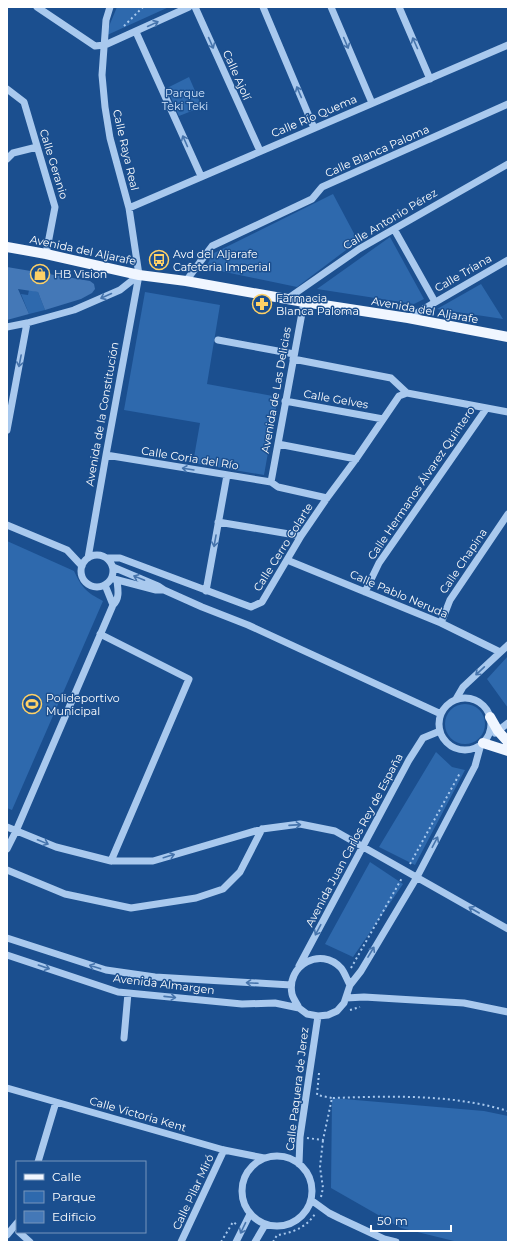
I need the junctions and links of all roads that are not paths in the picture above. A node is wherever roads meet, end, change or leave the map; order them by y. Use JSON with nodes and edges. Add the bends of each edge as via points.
{"nodes":[{"id":1,"x":37,"y":7,"type":"edge"},
{"id":2,"x":110,"y":7,"type":"edge"},
{"id":3,"x":189,"y":7,"type":"edge"},
{"id":4,"x":195,"y":7,"type":"edge"},
{"id":5,"x":263,"y":7,"type":"edge"},
{"id":6,"x":331,"y":7,"type":"edge"},
{"id":7,"x":399,"y":7,"type":"edge"},
{"id":8,"x":136,"y":32,"type":"junction"},
{"id":9,"x":105,"y":45,"type":"junction"},
{"id":10,"x":508,"y":46,"type":"edge"},
{"id":11,"x":430,"y":78,"type":"junction"},
{"id":12,"x":7,"y":89,"type":"edge"},
{"id":13,"x":372,"y":103,"type":"junction"},
{"id":14,"x":508,"y":104,"type":"edge"},
{"id":15,"x":314,"y":128,"type":"junction"},
{"id":16,"x":37,"y":147,"type":"junction"},
{"id":17,"x":260,"y":151,"type":"junction"},
{"id":18,"x":7,"y":159,"type":"edge"},
{"id":19,"x":508,"y":164,"type":"edge"},
{"id":20,"x":201,"y":176,"type":"junction"},
{"id":21,"x":129,"y":208,"type":"junction"},
{"id":22,"x":394,"y":229,"type":"junction"},
{"id":23,"x":7,"y":247,"type":"edge"},
{"id":24,"x":46,"y":254,"type":"junction"},
{"id":25,"x":508,"y":260,"type":"edge"},
{"id":26,"x":139,"y":274,"type":"junction"},
{"id":27,"x":186,"y":281,"type":"junction"},
{"id":28,"x":287,"y":299,"type":"junction"},
{"id":29,"x":304,"y":302,"type":"junction"},
{"id":30,"x":435,"y":302,"type":"junction"},
{"id":31,"x":408,"y":318,"type":"junction"},
{"id":32,"x":27,"y":323,"type":"junction"},
{"id":33,"x":7,"y":327,"type":"edge"},
{"id":34,"x":508,"y":337,"type":"edge"},
{"id":35,"x":218,"y":340,"type":"dead end"},
{"id":36,"x":294,"y":356,"type":"junction"},
{"id":37,"x":407,"y":393,"type":"junction"},
{"id":38,"x":285,"y":401,"type":"junction"},
{"id":39,"x":486,"y":409,"type":"junction"},
{"id":40,"x":508,"y":412,"type":"edge"},
{"id":41,"x":383,"y":419,"type":"junction"},
{"id":42,"x":7,"y":430,"type":"edge"},
{"id":43,"x":278,"y":444,"type":"junction"},
{"id":44,"x":106,"y":455,"type":"junction"},
{"id":45,"x":356,"y":459,"type":"junction"},
{"id":46,"x":227,"y":475,"type":"junction"},
{"id":47,"x":271,"y":482,"type":"junction"},
{"id":48,"x":327,"y":498,"type":"junction"},
{"id":49,"x":508,"y":514,"type":"edge"},
{"id":50,"x":218,"y":522,"type":"junction"},
{"id":51,"x":7,"y":525,"type":"edge"},
{"id":52,"x":301,"y":536,"type":"junction"},
{"id":53,"x":88,"y":558,"type":"junction"},
{"id":54,"x":107,"y":558,"type":"junction"},
{"id":55,"x":288,"y":560,"type":"junction"},
{"id":56,"x":82,"y":566,"type":"junction"},
{"id":57,"x":113,"y":567,"type":"junction"},
{"id":58,"x":114,"y":579,"type":"junction"},
{"id":59,"x":105,"y":585,"type":"junction"},
{"id":60,"x":164,"y":590,"type":"junction"},
{"id":61,"x":206,"y":591,"type":"junction"},
{"id":62,"x":365,"y":592,"type":"junction"},
{"id":63,"x":113,"y":605,"type":"junction"},
{"id":64,"x":441,"y":623,"type":"junction"},
{"id":65,"x":100,"y":634,"type":"junction"},
{"id":66,"x":508,"y":645,"type":"edge"},
{"id":67,"x":500,"y":652,"type":"junction"},
{"id":68,"x":456,"y":699,"type":"junction"},
{"id":69,"x":441,"y":714,"type":"junction"},
{"id":70,"x":490,"y":717,"type":"junction"},
{"id":71,"x":508,"y":723,"type":"edge"},
{"id":72,"x":440,"y":731,"type":"junction"},
{"id":73,"x":498,"y":731,"type":"junction"},
{"id":74,"x":508,"y":742,"type":"edge"},
{"id":75,"x":483,"y":743,"type":"junction"},
{"id":76,"x":508,"y":751,"type":"edge"},
{"id":77,"x":7,"y":827,"type":"edge"},
{"id":78,"x":262,"y":828,"type":"junction"},
{"id":79,"x":16,"y":831,"type":"junction"},
{"id":80,"x":362,"y":846,"type":"junction"},
{"id":81,"x":7,"y":849,"type":"edge"},
{"id":82,"x":111,"y":861,"type":"junction"},
{"id":83,"x":7,"y":870,"type":"edge"},
{"id":84,"x":416,"y":877,"type":"junction"},
{"id":85,"x":508,"y":929,"type":"edge"},
{"id":86,"x":7,"y":938,"type":"edge"},
{"id":87,"x":7,"y":955,"type":"edge"},
{"id":88,"x":297,"y":968,"type":"junction"},
{"id":89,"x":291,"y":985,"type":"junction"},
{"id":90,"x":350,"y":985,"type":"junction"},
{"id":91,"x":128,"y":993,"type":"junction"},
{"id":92,"x":346,"y":998,"type":"junction"},
{"id":93,"x":299,"y":1008,"type":"junction"},
{"id":94,"x":508,"y":1012,"type":"edge"},
{"id":95,"x":318,"y":1016,"type":"junction"},
{"id":96,"x":124,"y":1038,"type":"dead end"},
{"id":97,"x":7,"y":1088,"type":"edge"},
{"id":98,"x":56,"y":1102,"type":"junction"},
{"id":99,"x":224,"y":1150,"type":"junction"},
{"id":100,"x":264,"y":1158,"type":"junction"},
{"id":101,"x":38,"y":1161,"type":"edge"},
{"id":102,"x":299,"y":1164,"type":"junction"},
{"id":103,"x":311,"y":1200,"type":"junction"},
{"id":104,"x":250,"y":1214,"type":"junction"},
{"id":105,"x":265,"y":1225,"type":"junction"},
{"id":106,"x":15,"y":1228,"type":"edge"},
{"id":107,"x":20,"y":1233,"type":"edge"},
{"id":108,"x":7,"y":1235,"type":"edge"},
{"id":109,"x":30,"y":1242,"type":"edge"},
{"id":110,"x":181,"y":1242,"type":"edge"},
{"id":111,"x":236,"y":1242,"type":"edge"},
{"id":112,"x":255,"y":1242,"type":"edge"},
{"id":113,"x":396,"y":1242,"type":"edge"}],
"edges":[{"from":1,"to":9,"type":"street","via":[[95,46]]},
{"from":2,"to":9,"type":"street","name":"Calle Raya Real","via":[[106,20]]},
{"from":8,"to":3,"type":"street","one_way":true},
{"from":4,"to":17,"type":"street","name":"Calle Ajolí","one_way":true},
{"from":15,"to":5,"type":"street","one_way":true},
{"from":6,"to":13,"type":"street","one_way":true},
{"from":11,"to":7,"type":"street","one_way":true},
{"from":8,"to":9,"type":"street"},
{"from":20,"to":8,"type":"street","one_way":true},
{"from":9,"to":21,"type":"street","name":"Calle Raya Real","via":[[102,75],[105,107],[110,138]]},
{"from":10,"to":11,"type":"street","name":"Calle Río Quema"},
{"from":11,"to":13,"type":"street","name":"Calle Río Quema"},
{"from":12,"to":16,"type":"street","name":"Calle Geranio","via":[[24,102]]},
{"from":13,"to":15,"type":"street","name":"Calle Río Quema"},
{"from":14,"to":27,"type":"street","name":"Calle Blanca Paloma","via":[[322,187],[312,199],[212,246]]},
{"from":15,"to":17,"type":"street","name":"Calle Río Quema"},
{"from":16,"to":18,"type":"street","via":[[13,153]]},
{"from":16,"to":24,"type":"street","name":"Calle Geranio","via":[[55,207]]},
{"from":17,"to":20,"type":"street","name":"Calle Río Quema"},
{"from":19,"to":22,"type":"street","name":"Calle Antonio Pérez"},
{"from":20,"to":21,"type":"street","name":"Calle Río Quema"},
{"from":21,"to":26,"type":"street","name":"Calle Raya Real"},
{"from":22,"to":28,"type":"street","name":"Calle Antonio Pérez","via":[[359,249]]},
{"from":22,"to":30,"type":"street"},
{"from":23,"to":24,"type":"main road","name":"Avenida del Aljarafe"},
{"from":24,"to":26,"type":"main road","name":"Avenida del Aljarafe"},
{"from":25,"to":30,"type":"street","name":"Calle Triana"},
{"from":26,"to":27,"type":"main road","name":"Avenida del Aljarafe"},
{"from":26,"to":32,"type":"street","one_way":true,"via":[[120,290],[74,310]]},
{"from":26,"to":44,"type":"street","name":"Avenida de la Constitución"},
{"from":27,"to":28,"type":"main road","name":"Avenida del Aljarafe"},
{"from":28,"to":29,"type":"main road","name":"Avenida del Aljarafe"},
{"from":29,"to":31,"type":"main road","name":"Avenida del Aljarafe"},
{"from":29,"to":36,"type":"street","name":"Avenida de Las Delicias"},
{"from":30,"to":31,"type":"street","name":"Calle Triana"},
{"from":31,"to":34,"type":"main road","name":"Avenida del Aljarafe"},
{"from":32,"to":33,"type":"street"},
{"from":32,"to":42,"type":"street","one_way":true},
{"from":35,"to":36,"type":"street"},
{"from":36,"to":37,"type":"street","via":[[391,378]]},
{"from":36,"to":38,"type":"street","name":"Avenida de Las Delicias"},
{"from":37,"to":39,"type":"street"},
{"from":37,"to":41,"type":"street","name":"Calle Cerro Colarte","via":[[399,396]]},
{"from":38,"to":41,"type":"street","name":"Calle Gelves"},
{"from":38,"to":43,"type":"street","name":"Avenida de Las Delicias"},
{"from":39,"to":40,"type":"street"},
{"from":39,"to":62,"type":"street","name":"Calle Hermanos Álvarez Quintero","via":[[379,563]]},
{"from":41,"to":45,"type":"street","name":"Calle Cerro Colarte"},
{"from":43,"to":45,"type":"street"},
{"from":43,"to":47,"type":"street","name":"Avenida de Las Delicias"},
{"from":46,"to":44,"type":"street","name":"Calle Coria del Río","one_way":true},
{"from":44,"to":53,"type":"street","name":"Avenida de la Constitución"},
{"from":45,"to":48,"type":"street","name":"Calle Cerro Colarte"},
{"from":46,"to":47,"type":"street","name":"Calle Coria del Río"},
{"from":46,"to":50,"type":"street"},
{"from":47,"to":48,"type":"street","name":"Calle Coria del Río","via":[[278,487]]},
{"from":48,"to":52,"type":"street","name":"Calle Cerro Colarte"},
{"from":49,"to":64,"type":"street","name":"Calle Chapina","via":[[450,600]]},
{"from":50,"to":52,"type":"street"},
{"from":50,"to":61,"type":"street","one_way":true},
{"from":51,"to":56,"type":"street","via":[[67,550]]},
{"from":52,"to":55,"type":"street","name":"Calle Cerro Colarte"},
{"from":53,"to":54,"type":"street","via":[[96,555]]},
{"from":53,"to":56,"type":"street"},
{"from":54,"to":57,"type":"street"},
{"from":54,"to":61,"type":"street","name":"Calle Cerro Colarte","via":[[120,558]]},
{"from":55,"to":61,"type":"street","name":"Calle Cerro Colarte","via":[[262,602],[250,607]]},
{"from":55,"to":62,"type":"street","name":"Calle Pablo Neruda"},
{"from":56,"to":59,"type":"street","via":[[87,583],[97,587]]},
{"from":57,"to":58,"type":"street"},
{"from":60,"to":57,"type":"street","one_way":true},
{"from":58,"to":59,"type":"street"},
{"from":58,"to":60,"type":"street"},
{"from":58,"to":63,"type":"street","via":[[118,593]]},
{"from":59,"to":63,"type":"street"},
{"from":60,"to":69,"type":"street","via":[[248,625]]},
{"from":62,"to":64,"type":"street","name":"Calle Pablo Neruda"},
{"from":63,"to":65,"type":"street"},
{"from":64,"to":67,"type":"street","name":"Calle Pablo Neruda"},
{"from":65,"to":79,"type":"street"},
{"from":65,"to":82,"type":"street","via":[[189,679]]},
{"from":66,"to":67,"type":"street"},
{"from":67,"to":68,"type":"street","one_way":true,"via":[[463,687]]},
{"from":68,"to":69,"type":"street"},
{"from":68,"to":70,"type":"street","via":[[473,699],[481,703]]},
{"from":69,"to":72,"type":"street"},
{"from":70,"to":73,"type":"main road"},
{"from":70,"to":75,"type":"street","via":[[490,731]]},
{"from":71,"to":73,"type":"street"},
{"from":72,"to":75,"type":"street","via":[[444,739],[458,749],[467,750]]},
{"from":72,"to":80,"type":"street","name":"Avenida Juan Carlos Rey de España","via":[[423,738]]},
{"from":73,"to":74,"type":"main road"},
{"from":73,"to":75,"type":"street"},
{"from":75,"to":76,"type":"main road"},
{"from":84,"to":75,"type":"street","one_way":true,"via":[[475,766]]},
{"from":77,"to":79,"type":"street"},
{"from":78,"to":80,"type":"street","one_way":true,"via":[[300,824],[335,831]]},
{"from":82,"to":78,"type":"street","one_way":true,"via":[[153,861]]},
{"from":78,"to":83,"type":"street","via":[[240,872],[223,889],[196,898],[132,908],[65,894]]},
{"from":79,"to":81,"type":"street"},
{"from":79,"to":82,"type":"street","one_way":true,"via":[[56,847]]},
{"from":80,"to":84,"type":"street"},
{"from":80,"to":88,"type":"street","name":"Avenida Juan Carlos Rey de España","one_way":true},
{"from":85,"to":84,"type":"street","one_way":true},
{"from":90,"to":84,"type":"street","one_way":true},
{"from":89,"to":86,"type":"street","name":"Avenida Almargen","one_way":true,"via":[[155,978],[106,970]]},
{"from":87,"to":91,"type":"street","name":"Avenida Almargen","one_way":true,"via":[[118,992]]},
{"from":88,"to":89,"type":"street"},
{"from":88,"to":90,"type":"street","via":[[310,960],[329,960],[341,969]]},
{"from":89,"to":93,"type":"street","via":[[292,995]]},
{"from":90,"to":92,"type":"street"},
{"from":91,"to":93,"type":"street","name":"Avenida Almargen","one_way":true,"via":[[242,1004],[275,1003]]},
{"from":91,"to":96,"type":"street"},
{"from":92,"to":94,"type":"street","via":[[464,1003]]},
{"from":92,"to":95,"type":"street","via":[[337,1011]]},
{"from":93,"to":95,"type":"street","via":[[307,1014]]},
{"from":95,"to":102,"type":"street","name":"Calle Paquera de Jerez","via":[[300,1137]]},
{"from":97,"to":98,"type":"street","name":"Calle Victoria Kent"},
{"from":98,"to":99,"type":"street","name":"Calle Victoria Kent"},
{"from":98,"to":101,"type":"street"},
{"from":99,"to":100,"type":"street","name":"Calle Victoria Kent"},
{"from":99,"to":110,"type":"street","name":"Calle Pilar Miró"},
{"from":100,"to":102,"type":"street","via":[[289,1158]]},
{"from":100,"to":104,"type":"street","via":[[251,1168],[242,1187],[244,1204]]},
{"from":102,"to":103,"type":"street","via":[[307,1174],[312,1188]]},
{"from":103,"to":105,"type":"street","via":[[304,1214],[294,1222],[277,1227]]},
{"from":103,"to":113,"type":"street","via":[[339,1218]]},
{"from":104,"to":105,"type":"street"},
{"from":104,"to":111,"type":"street","one_way":true},
{"from":105,"to":112,"type":"street"},
{"from":106,"to":108,"type":"street"},
{"from":107,"to":109,"type":"street"}]}
